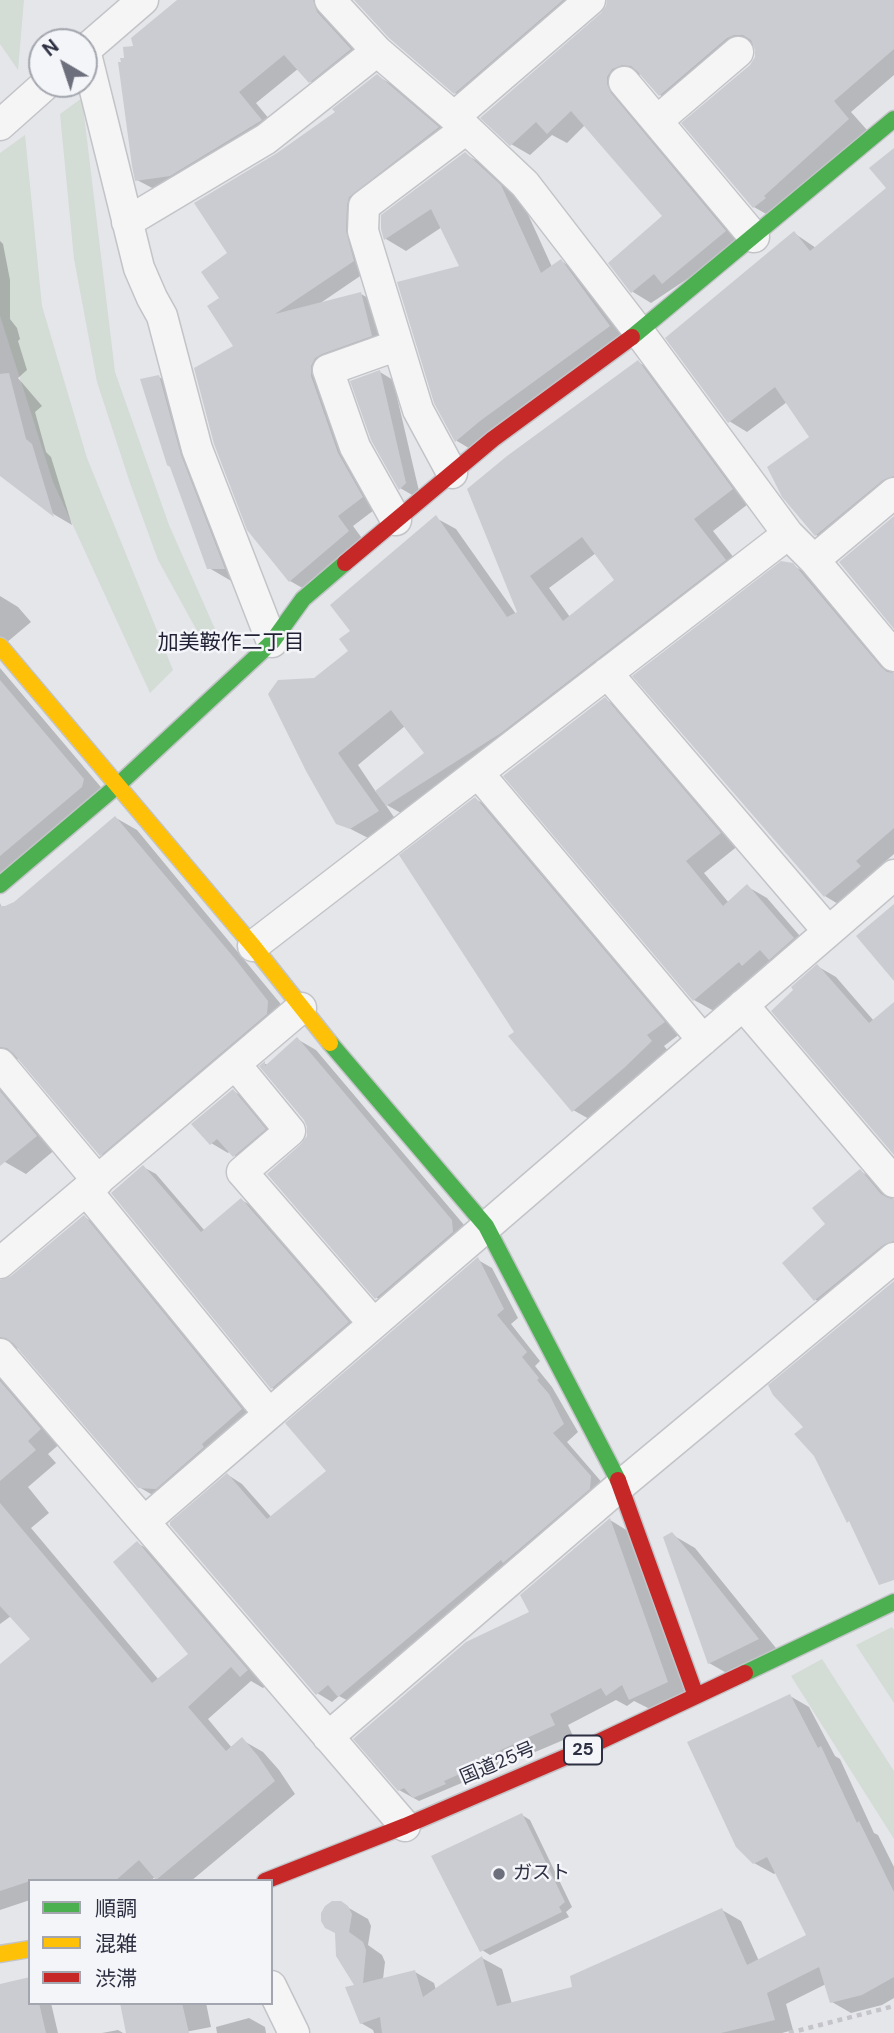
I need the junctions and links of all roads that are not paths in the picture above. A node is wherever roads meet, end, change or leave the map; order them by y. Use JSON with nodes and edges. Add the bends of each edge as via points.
{"nodes":[{"id":1,"x":143,"y":0,"type":"edge"},
{"id":2,"x":330,"y":0,"type":"edge"},
{"id":3,"x":590,"y":0,"type":"edge"},
{"id":4,"x":98,"y":39,"type":"edge"},
{"id":5,"x":377,"y":51,"type":"junction"},
{"id":6,"x":738,"y":52,"type":"dead end"},
{"id":7,"x":624,"y":82,"type":"dead end"},
{"id":8,"x":30,"y":98,"type":"edge"},
{"id":9,"x":97,"y":98,"type":"edge"},
{"id":10,"x":894,"y":119,"type":"edge"},
{"id":11,"x":657,"y":121,"type":"junction"},
{"id":12,"x":460,"y":123,"type":"junction"},
{"id":13,"x":0,"y":125,"type":"edge"},
{"id":14,"x":127,"y":222,"type":"junction"},
{"id":15,"x":754,"y":237,"type":"junction"},
{"id":16,"x":639,"y":332,"type":"junction"},
{"id":17,"x":398,"y":345,"type":"junction"},
{"id":18,"x":452,"y":473,"type":"junction"},
{"id":19,"x":894,"y":493,"type":"edge"},
{"id":20,"x":396,"y":520,"type":"junction"},
{"id":21,"x":788,"y":534,"type":"junction"},
{"id":22,"x":814,"y":560,"type":"junction"},
{"id":23,"x":272,"y":642,"type":"junction"},
{"id":24,"x":0,"y":646,"type":"edge"},
{"id":25,"x":894,"y":656,"type":"edge"},
{"id":26,"x":607,"y":673,"type":"junction"},
{"id":27,"x":478,"y":773,"type":"junction"},
{"id":28,"x":118,"y":785,"type":"junction"},
{"id":29,"x":894,"y":875,"type":"edge"},
{"id":30,"x":0,"y":885,"type":"edge"},
{"id":31,"x":828,"y":931,"type":"junction"},
{"id":32,"x":253,"y":946,"type":"junction"},
{"id":33,"x":743,"y":1005,"type":"junction"},
{"id":34,"x":301,"y":1008,"type":"junction"},
{"id":35,"x":703,"y":1040,"type":"junction"},
{"id":36,"x":0,"y":1064,"type":"edge"},
{"id":37,"x":235,"y":1064,"type":"junction"},
{"id":38,"x":894,"y":1182,"type":"edge"},
{"id":39,"x":92,"y":1186,"type":"junction"},
{"id":40,"x":486,"y":1226,"type":"junction"},
{"id":41,"x":894,"y":1258,"type":"edge"},
{"id":42,"x":0,"y":1264,"type":"edge"},
{"id":43,"x":373,"y":1323,"type":"junction"},
{"id":44,"x":0,"y":1354,"type":"edge"},
{"id":45,"x":269,"y":1414,"type":"junction"},
{"id":46,"x":621,"y":1485,"type":"junction"},
{"id":47,"x":144,"y":1522,"type":"junction"},
{"id":48,"x":894,"y":1602,"type":"edge"},
{"id":49,"x":696,"y":1696,"type":"junction"},
{"id":50,"x":328,"y":1737,"type":"junction"},
{"id":51,"x":405,"y":1826,"type":"junction"},
{"id":52,"x":270,"y":1879,"type":"edge"},
{"id":53,"x":28,"y":1950,"type":"edge"},
{"id":54,"x":0,"y":1954,"type":"edge"},
{"id":55,"x":273,"y":1990,"type":"edge"},
{"id":56,"x":294,"y":2033,"type":"edge"}],
"edges":[{"from":1,"to":4,"type":"street"},
{"from":2,"to":5,"type":"street"},
{"from":3,"to":12,"type":"street"},
{"from":5,"to":12,"type":"street"},
{"from":5,"to":14,"type":"street","via":[[267,139]]},
{"from":6,"to":11,"type":"street"},
{"from":7,"to":11,"type":"street"},
{"from":8,"to":13,"type":"street"},
{"from":9,"to":14,"type":"street"},
{"from":10,"to":15,"type":"main road"},
{"from":11,"to":15,"type":"street"},
{"from":12,"to":16,"type":"street","via":[[525,184]]},
{"from":12,"to":17,"type":"street","via":[[364,206],[363,231]]},
{"from":14,"to":23,"type":"street","via":[[139,268],[162,316],[197,449]]},
{"from":15,"to":16,"type":"main road"},
{"from":16,"to":18,"type":"main road"},
{"from":16,"to":21,"type":"street"},
{"from":17,"to":18,"type":"street","via":[[418,410]]},
{"from":17,"to":20,"type":"street","via":[[328,370],[355,447]]},
{"from":18,"to":20,"type":"main road"},
{"from":19,"to":22,"type":"street"},
{"from":20,"to":23,"type":"main road","via":[[303,598]]},
{"from":21,"to":22,"type":"street"},
{"from":21,"to":26,"type":"street"},
{"from":22,"to":25,"type":"street"},
{"from":23,"to":28,"type":"main road"},
{"from":24,"to":28,"type":"main road"},
{"from":26,"to":27,"type":"street"},
{"from":26,"to":31,"type":"street"},
{"from":27,"to":32,"type":"street"},
{"from":27,"to":35,"type":"street"},
{"from":28,"to":30,"type":"main road"},
{"from":28,"to":32,"type":"main road"},
{"from":29,"to":31,"type":"street"},
{"from":31,"to":33,"type":"street"},
{"from":32,"to":34,"type":"main road"},
{"from":33,"to":35,"type":"street"},
{"from":33,"to":38,"type":"street"},
{"from":34,"to":37,"type":"street"},
{"from":34,"to":40,"type":"main road"},
{"from":35,"to":40,"type":"street"},
{"from":36,"to":39,"type":"street"},
{"from":37,"to":39,"type":"street"},
{"from":37,"to":43,"type":"street","via":[[290,1131],[242,1172]]},
{"from":39,"to":42,"type":"street"},
{"from":39,"to":45,"type":"street"},
{"from":40,"to":43,"type":"street"},
{"from":40,"to":46,"type":"main road"},
{"from":41,"to":46,"type":"street"},
{"from":43,"to":45,"type":"street"},
{"from":44,"to":47,"type":"street"},
{"from":45,"to":47,"type":"street"},
{"from":46,"to":49,"type":"main road"},
{"from":46,"to":50,"type":"street"},
{"from":47,"to":50,"type":"street"},
{"from":48,"to":49,"type":"main road","name":"国道25号","number":"25"},
{"from":49,"to":51,"type":"main road","name":"国道25号","number":"25"},
{"from":50,"to":51,"type":"street"},
{"from":51,"to":52,"type":"main road","name":"国道25号","number":"25"},
{"from":53,"to":54,"type":"main road"},
{"from":55,"to":56,"type":"street"}]}
